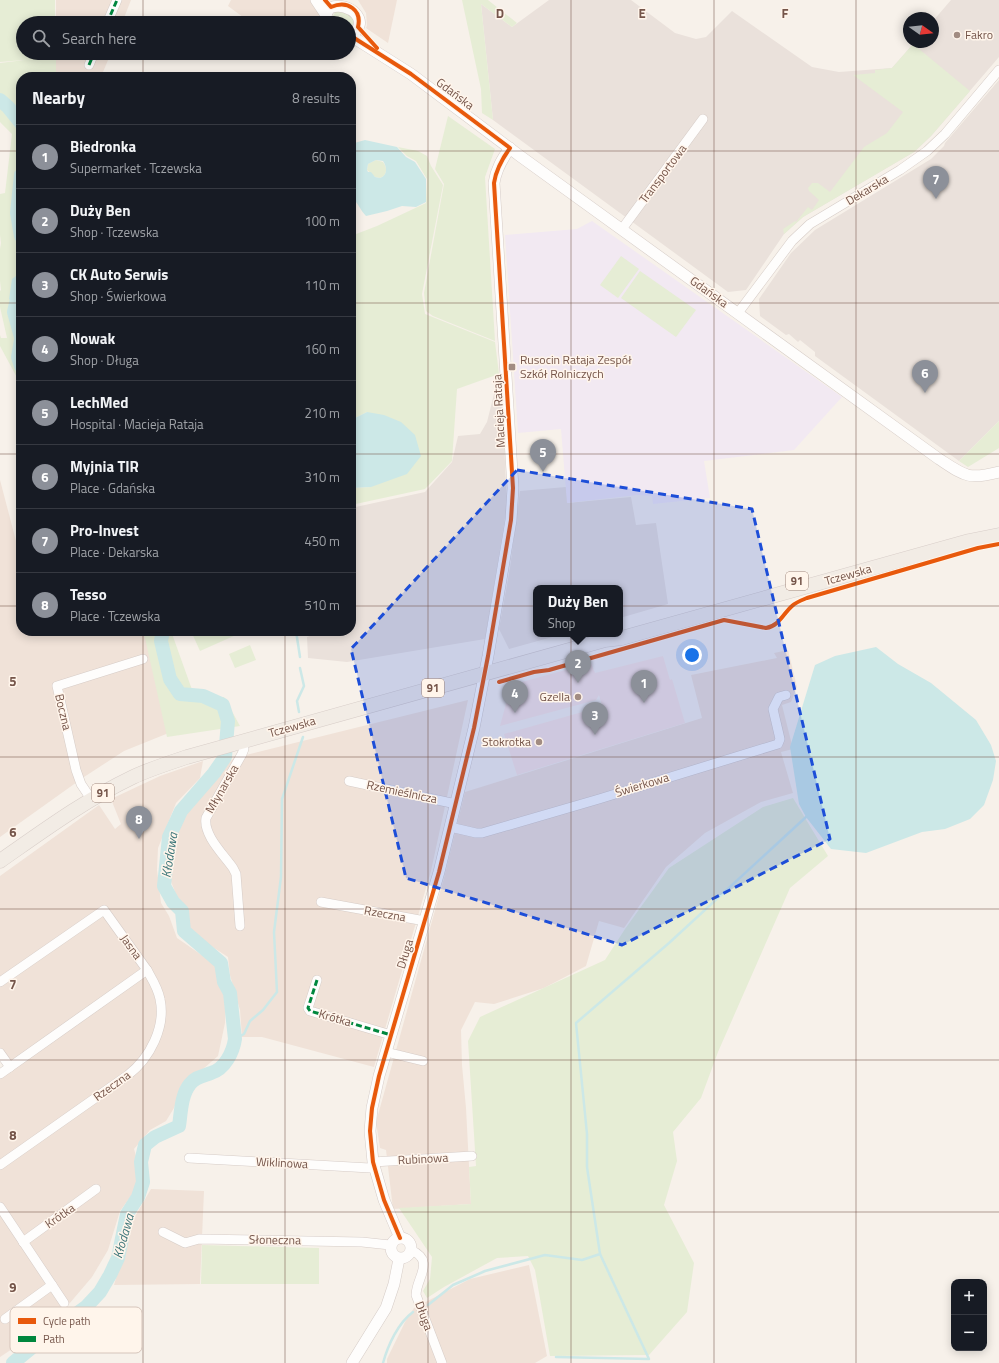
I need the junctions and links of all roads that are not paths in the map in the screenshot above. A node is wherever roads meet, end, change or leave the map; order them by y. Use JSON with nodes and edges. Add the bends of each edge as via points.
{"nodes":[{"id":1,"x":117,"y":0,"type":"edge"},
{"id":2,"x":316,"y":0,"type":"edge"},
{"id":3,"x":336,"y":7,"type":"edge"},
{"id":4,"x":110,"y":16,"type":"edge"},
{"id":5,"x":358,"y":27,"type":"junction"},
{"id":6,"x":356,"y":29,"type":"edge"},
{"id":7,"x":356,"y":40,"type":"edge"},
{"id":8,"x":387,"y":58,"type":"junction"},
{"id":9,"x":91,"y":60,"type":"edge"},
{"id":10,"x":89,"y":65,"type":"dead end"},
{"id":11,"x":999,"y":70,"type":"edge"},
{"id":12,"x":703,"y":119,"type":"dead end"},
{"id":13,"x":510,"y":148,"type":"junction"},
{"id":14,"x":622,"y":229,"type":"junction"},
{"id":15,"x":738,"y":313,"type":"junction"},
{"id":16,"x":999,"y":472,"type":"edge"},
{"id":17,"x":999,"y":527,"type":"edge"},
{"id":18,"x":999,"y":535,"type":"edge"},
{"id":19,"x":623,"y":631,"type":"edge"},
{"id":20,"x":610,"y":637,"type":"edge"},
{"id":21,"x":143,"y":659,"type":"dead end"},
{"id":22,"x":485,"y":674,"type":"junction"},
{"id":23,"x":786,"y":695,"type":"dead end"},
{"id":24,"x":238,"y":742,"type":"junction"},
{"id":25,"x":349,"y":781,"type":"dead end"},
{"id":26,"x":91,"y":799,"type":"junction"},
{"id":27,"x":456,"y":804,"type":"junction"},
{"id":28,"x":450,"y":827,"type":"junction"},
{"id":29,"x":0,"y":861,"type":"edge"},
{"id":30,"x":322,"y":902,"type":"dead end"},
{"id":31,"x":425,"y":921,"type":"junction"},
{"id":32,"x":240,"y":926,"type":"dead end"},
{"id":33,"x":147,"y":970,"type":"junction"},
{"id":34,"x":317,"y":980,"type":"dead end"},
{"id":35,"x":0,"y":982,"type":"edge"},
{"id":36,"x":391,"y":1034,"type":"junction"},
{"id":37,"x":386,"y":1052,"type":"junction"},
{"id":38,"x":0,"y":1053,"type":"edge"},
{"id":39,"x":423,"y":1060,"type":"dead end"},
{"id":40,"x":10,"y":1067,"type":"junction"},
{"id":41,"x":0,"y":1074,"type":"edge"},
{"id":42,"x":472,"y":1156,"type":"dead end"},
{"id":43,"x":189,"y":1158,"type":"dead end"},
{"id":44,"x":374,"y":1164,"type":"junction"},
{"id":45,"x":0,"y":1165,"type":"edge"},
{"id":46,"x":96,"y":1190,"type":"dead end"},
{"id":47,"x":1,"y":1212,"type":"edge"},
{"id":48,"x":163,"y":1232,"type":"dead end"},
{"id":49,"x":400,"y":1238,"type":"junction"},
{"id":50,"x":23,"y":1242,"type":"junction"},
{"id":51,"x":390,"y":1245,"type":"junction"},
{"id":52,"x":411,"y":1250,"type":"junction"},
{"id":53,"x":399,"y":1259,"type":"junction"},
{"id":54,"x":52,"y":1285,"type":"junction"},
{"id":55,"x":64,"y":1303,"type":"dead end"},
{"id":56,"x":22,"y":1307,"type":"edge"},
{"id":57,"x":10,"y":1315,"type":"edge"},
{"id":58,"x":5,"y":1319,"type":"dead end"},
{"id":59,"x":352,"y":1363,"type":"edge"},
{"id":60,"x":442,"y":1363,"type":"edge"}],
"edges":[{"from":1,"to":4,"type":"street"},
{"from":2,"to":3,"type":"street"},
{"from":3,"to":5,"type":"street","via":[[355,8],[359,14]]},
{"from":5,"to":6,"type":"street"},
{"from":5,"to":8,"type":"street","name":"Gdańska"},
{"from":7,"to":8,"type":"street","name":"Gdańska"},
{"from":8,"to":13,"type":"street","name":"Gdańska"},
{"from":9,"to":10,"type":"street"},
{"from":11,"to":15,"type":"street","name":"Dekarska","via":[[946,134],[927,151],[801,232]]},
{"from":12,"to":14,"type":"street","name":"Transportowa"},
{"from":13,"to":14,"type":"street","name":"Gdańska"},
{"from":13,"to":22,"type":"street","name":"Macieja Rataja","via":[[498,167],[494,183],[513,498]]},
{"from":14,"to":15,"type":"street","name":"Gdańska"},
{"from":15,"to":16,"type":"street","name":"Gdańska","via":[[955,470],[975,477]]},
{"from":17,"to":19,"type":"main road","name":"Tczewska","number":"91","via":[[941,540]]},
{"from":18,"to":20,"type":"main road","name":"Tczewska","number":"91","via":[[969,541],[622,638]]},
{"from":20,"to":22,"type":"main road","name":"Tczewska","number":"91"},
{"from":21,"to":26,"type":"street","name":"Boczna","via":[[57,686],[76,770]]},
{"from":22,"to":24,"type":"main road","name":"Tczewska","number":"91"},
{"from":22,"to":27,"type":"street","name":"Długa"},
{"from":23,"to":28,"type":"street","name":"Świerkowa","via":[[779,697],[774,709],[780,739],[778,744],[482,833]]},
{"from":24,"to":26,"type":"main road","name":"Tczewska","number":"91","via":[[152,769]]},
{"from":24,"to":32,"type":"street","name":"Młynarska","via":[[244,749],[242,754],[205,823],[208,833],[236,874]]},
{"from":25,"to":27,"type":"street","name":"Rzemieślnicza"},
{"from":26,"to":29,"type":"main road","name":"Tczewska","number":"91"},
{"from":27,"to":28,"type":"street","name":"Długa"},
{"from":28,"to":31,"type":"street","name":"Długa"},
{"from":30,"to":31,"type":"street","name":"Rzeczna"},
{"from":31,"to":36,"type":"street","name":"Długa"},
{"from":33,"to":35,"type":"street","name":"Jasna","via":[[104,910]]},
{"from":33,"to":40,"type":"street","name":"Jasna"},
{"from":33,"to":45,"type":"street","name":"Rzeczna","via":[[157,989],[162,1011],[153,1044],[143,1061],[128,1076]]},
{"from":34,"to":36,"type":"street","name":"Krótka","via":[[308,1008],[310,1011]]},
{"from":36,"to":37,"type":"street","name":"Długa"},
{"from":37,"to":39,"type":"street"},
{"from":37,"to":44,"type":"street","name":"Długa","via":[[372,1108],[370,1131]]},
{"from":38,"to":40,"type":"street"},
{"from":40,"to":41,"type":"street","name":"Jasna"},
{"from":42,"to":44,"type":"street","name":"Rubinowa"},
{"from":43,"to":44,"type":"street","name":"Wiklinowa","via":[[370,1168]]},
{"from":44,"to":49,"type":"street","name":"Długa","via":[[384,1200]]},
{"from":46,"to":50,"type":"street","name":"Krótka"},
{"from":47,"to":50,"type":"street"},
{"from":48,"to":51,"type":"street","name":"Słoneczna","via":[[185,1243],[199,1239],[362,1242]]},
{"from":49,"to":51,"type":"street"},
{"from":49,"to":52,"type":"street","name":"Długa","via":[[410,1243]]},
{"from":50,"to":54,"type":"street"},
{"from":51,"to":53,"type":"street","via":[[392,1254]]},
{"from":52,"to":53,"type":"street","via":[[407,1257]]},
{"from":52,"to":60,"type":"street","name":"Długa","via":[[417,1252],[423,1262],[416,1295]]},
{"from":53,"to":59,"type":"street","via":[[386,1308]]},
{"from":54,"to":55,"type":"street"},
{"from":54,"to":56,"type":"street"},
{"from":57,"to":58,"type":"street"}]}
